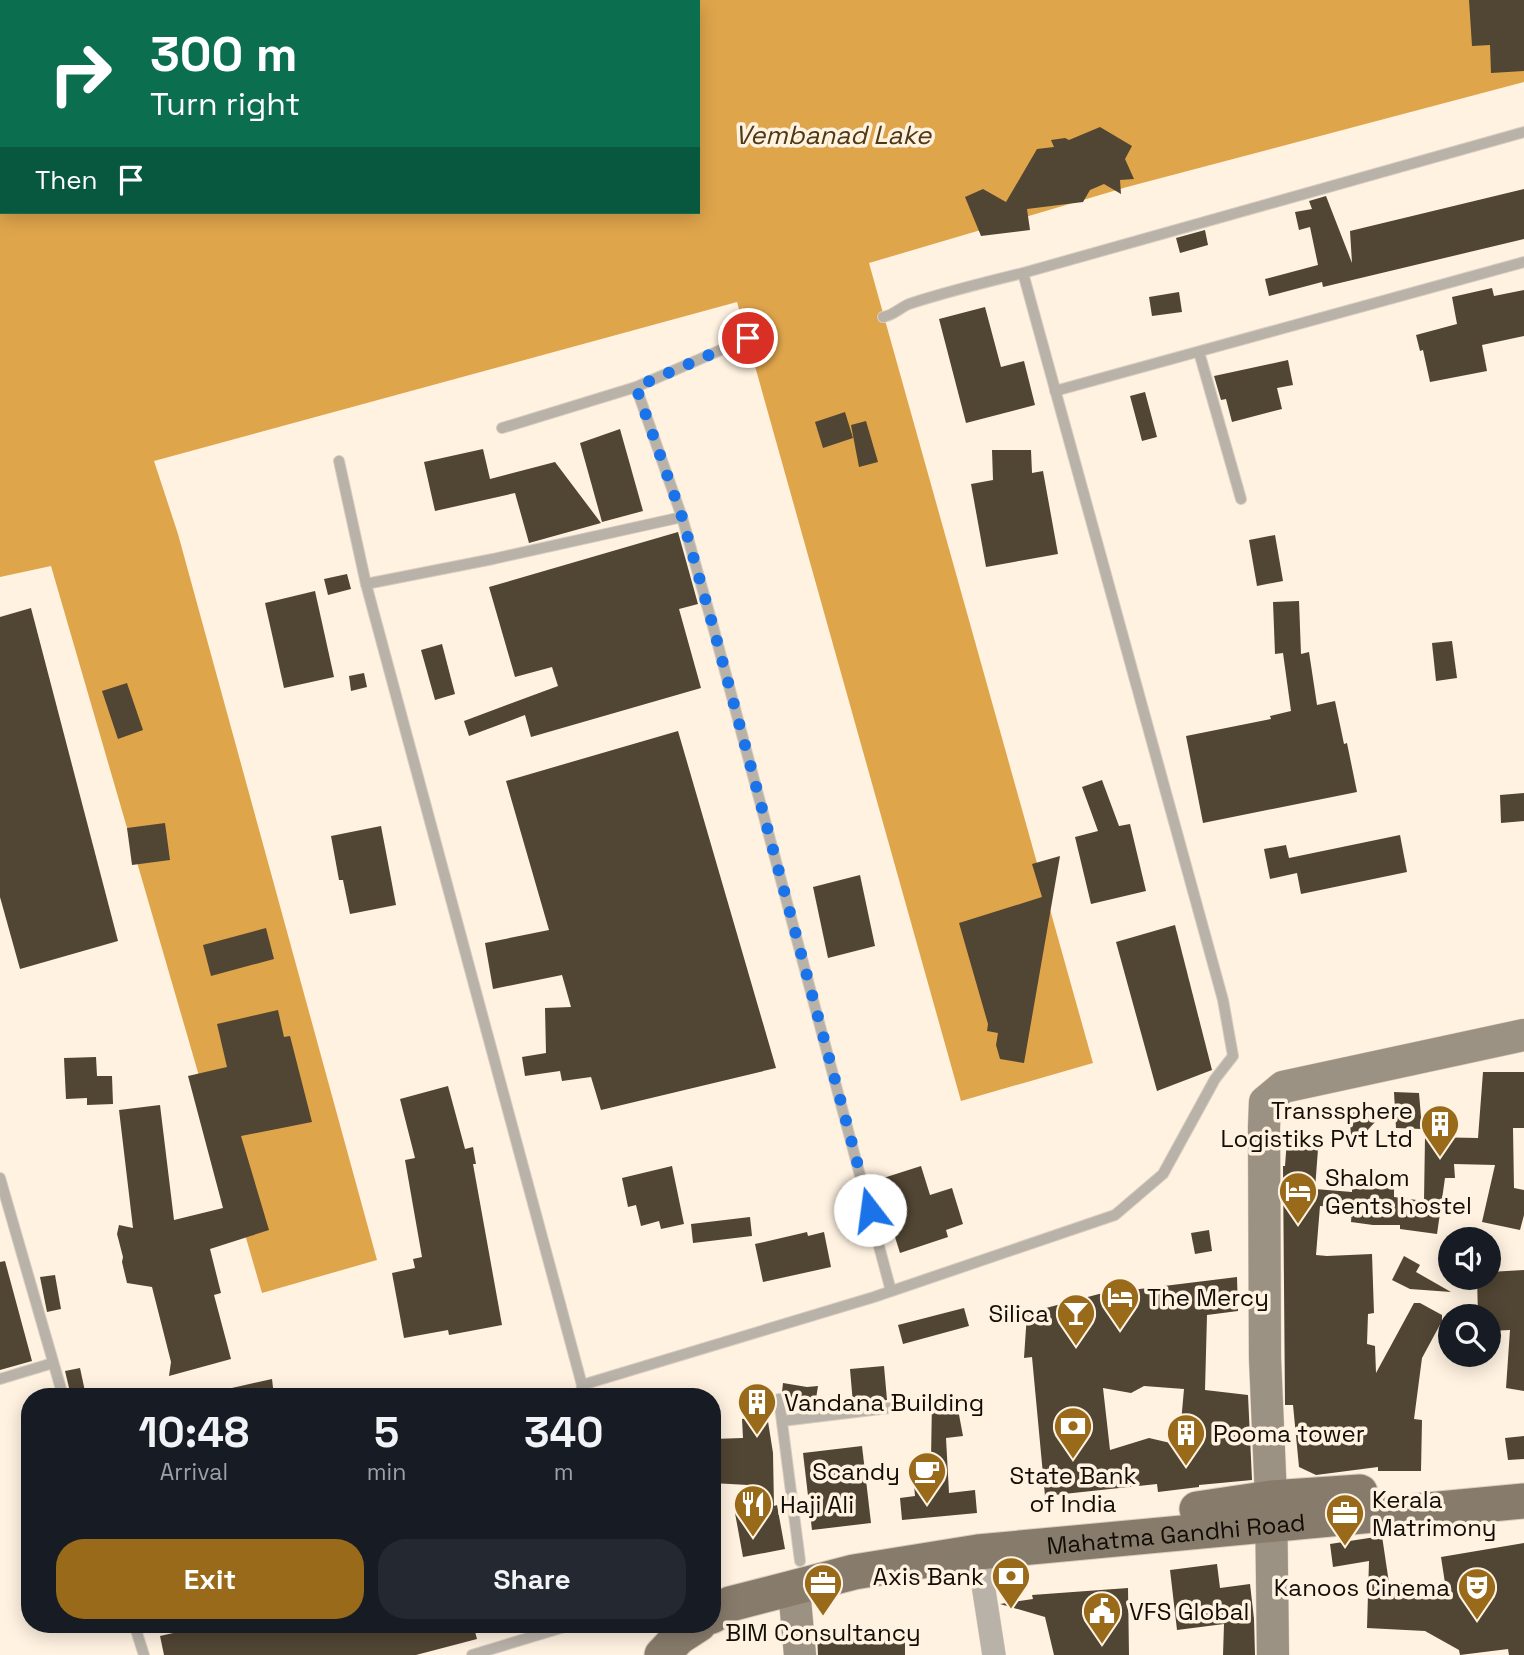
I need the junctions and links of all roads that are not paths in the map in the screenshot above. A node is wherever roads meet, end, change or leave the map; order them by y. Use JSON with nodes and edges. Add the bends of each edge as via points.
{"nodes":[{"id":1,"x":1524,"y":132,"type":"edge"},
{"id":2,"x":1524,"y":262,"type":"edge"},
{"id":3,"x":1023,"y":273,"type":"junction"},
{"id":4,"x":883,"y":317,"type":"dead end"},
{"id":5,"x":748,"y":338,"type":"dead end"},
{"id":6,"x":1199,"y":352,"type":"junction"},
{"id":7,"x":636,"y":387,"type":"junction"},
{"id":8,"x":1055,"y":391,"type":"junction"},
{"id":9,"x":502,"y":428,"type":"dead end"},
{"id":10,"x":339,"y":461,"type":"dead end"},
{"id":11,"x":1241,"y":499,"type":"dead end"},
{"id":12,"x":682,"y":517,"type":"junction"},
{"id":13,"x":366,"y":584,"type":"junction"},
{"id":14,"x":1524,"y":1035,"type":"edge"},
{"id":15,"x":0,"y":1178,"type":"edge"},
{"id":16,"x":891,"y":1291,"type":"junction"},
{"id":17,"x":52,"y":1363,"type":"junction"},
{"id":18,"x":0,"y":1379,"type":"edge"},
{"id":19,"x":60,"y":1388,"type":"edge"},
{"id":20,"x":580,"y":1388,"type":"edge"},
{"id":21,"x":590,"y":1388,"type":"edge"},
{"id":22,"x":779,"y":1399,"type":"dead end"},
{"id":23,"x":889,"y":1408,"type":"dead end"},
{"id":24,"x":782,"y":1421,"type":"junction"},
{"id":25,"x":1524,"y":1478,"type":"edge"},
{"id":26,"x":1524,"y":1501,"type":"edge"},
{"id":27,"x":1272,"y":1511,"type":"junction"},
{"id":28,"x":978,"y":1552,"type":"junction"},
{"id":29,"x":797,"y":1575,"type":"junction"},
{"id":30,"x":721,"y":1586,"type":"edge"},
{"id":31,"x":721,"y":1610,"type":"edge"},
{"id":32,"x":137,"y":1633,"type":"edge"},
{"id":33,"x":537,"y":1633,"type":"edge"},
{"id":34,"x":674,"y":1633,"type":"edge"},
{"id":35,"x":144,"y":1655,"type":"edge"},
{"id":36,"x":472,"y":1655,"type":"edge"},
{"id":37,"x":634,"y":1655,"type":"edge"},
{"id":38,"x":800,"y":1655,"type":"edge"},
{"id":39,"x":995,"y":1655,"type":"edge"},
{"id":40,"x":1273,"y":1655,"type":"edge"}],
"edges":[{"from":1,"to":3,"type":"lane"},
{"from":2,"to":6,"type":"lane"},
{"from":3,"to":4,"type":"lane","via":[[904,305]]},
{"from":3,"to":8,"type":"lane"},
{"from":5,"to":7,"type":"lane"},
{"from":6,"to":8,"type":"lane"},
{"from":6,"to":11,"type":"lane"},
{"from":7,"to":9,"type":"lane"},
{"from":7,"to":12,"type":"lane"},
{"from":8,"to":16,"type":"lane","via":[[1223,1000],[1233,1056],[1215,1079],[1163,1174],[1115,1215]]},
{"from":10,"to":13,"type":"lane"},
{"from":12,"to":13,"type":"lane"},
{"from":12,"to":16,"type":"lane"},
{"from":13,"to":20,"type":"lane"},
{"from":14,"to":27,"type":"street","via":[[1283,1087],[1265,1102],[1265,1358]]},
{"from":15,"to":17,"type":"lane"},
{"from":16,"to":21,"type":"lane"},
{"from":17,"to":18,"type":"lane"},
{"from":17,"to":19,"type":"lane"},
{"from":22,"to":24,"type":"lane"},
{"from":23,"to":24,"type":"lane"},
{"from":24,"to":29,"type":"lane"},
{"from":25,"to":27,"type":"main road","name":"Mahatma Gandhi Road"},
{"from":26,"to":27,"type":"main road","name":"Mahatma Gandhi Road"},
{"from":27,"to":28,"type":"main road","name":"Mahatma Gandhi Road"},
{"from":27,"to":29,"type":"main road","name":"Mahatma Gandhi Road","via":[[1023,1527],[852,1552]]},
{"from":27,"to":40,"type":"street"},
{"from":28,"to":29,"type":"main road","name":"Mahatma Gandhi Road","via":[[854,1572]]},
{"from":28,"to":39,"type":"street"},
{"from":29,"to":30,"type":"main road","name":"Mahatma Gandhi Road"},
{"from":29,"to":31,"type":"main road","name":"Mahatma Gandhi Road"},
{"from":29,"to":38,"type":"street"},
{"from":32,"to":35,"type":"lane"},
{"from":33,"to":36,"type":"lane"},
{"from":34,"to":37,"type":"main road"}]}
